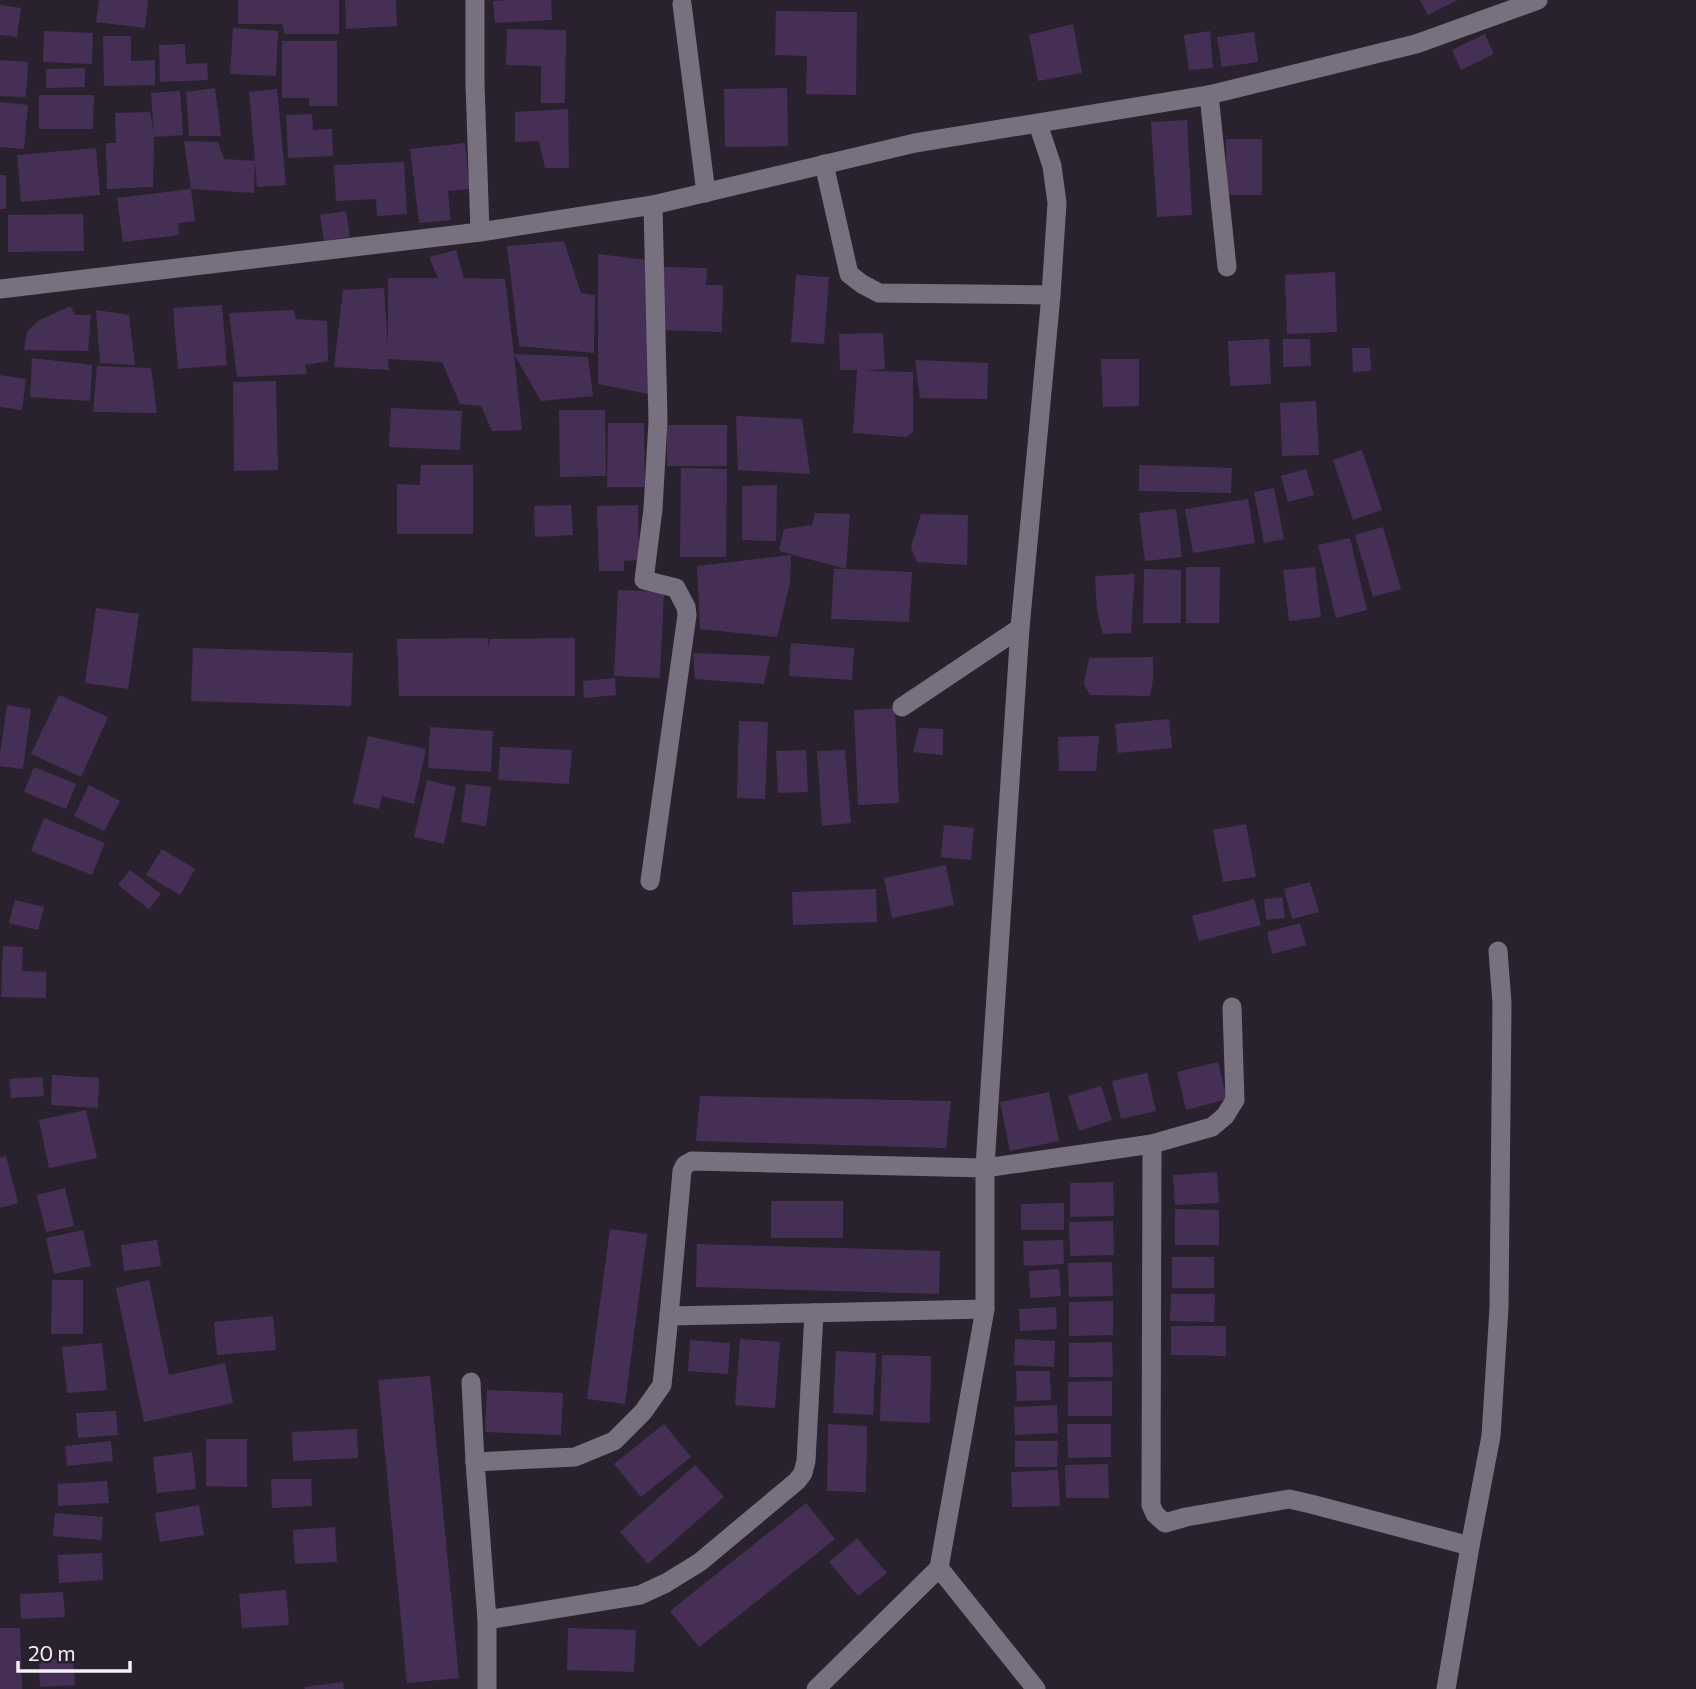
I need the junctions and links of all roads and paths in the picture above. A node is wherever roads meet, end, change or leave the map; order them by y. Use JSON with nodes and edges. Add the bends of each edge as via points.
{"nodes":[{"id":1,"x":475,"y":0,"type":"edge"},
{"id":2,"x":1538,"y":0,"type":"edge"},
{"id":3,"x":682,"y":4,"type":"dead end"},
{"id":4,"x":1209,"y":95,"type":"junction"},
{"id":5,"x":1038,"y":124,"type":"junction"},
{"id":6,"x":824,"y":164,"type":"junction"},
{"id":7,"x":706,"y":193,"type":"junction"},
{"id":8,"x":653,"y":205,"type":"junction"},
{"id":9,"x":480,"y":232,"type":"junction"},
{"id":10,"x":1227,"y":267,"type":"dead end"},
{"id":11,"x":0,"y":289,"type":"edge"},
{"id":12,"x":1051,"y":295,"type":"junction"},
{"id":13,"x":1020,"y":628,"type":"junction"},
{"id":14,"x":902,"y":707,"type":"dead end"},
{"id":15,"x":650,"y":881,"type":"dead end"},
{"id":16,"x":1498,"y":951,"type":"dead end"},
{"id":17,"x":1232,"y":1007,"type":"dead end"},
{"id":18,"x":1152,"y":1144,"type":"junction"},
{"id":19,"x":985,"y":1168,"type":"junction"},
{"id":20,"x":985,"y":1309,"type":"junction"},
{"id":21,"x":814,"y":1313,"type":"junction"},
{"id":22,"x":669,"y":1316,"type":"junction"},
{"id":23,"x":471,"y":1382,"type":"dead end"},
{"id":24,"x":475,"y":1462,"type":"junction"},
{"id":25,"x":1470,"y":1546,"type":"junction"},
{"id":26,"x":939,"y":1568,"type":"junction"},
{"id":27,"x":487,"y":1620,"type":"junction"},
{"id":28,"x":487,"y":1689,"type":"edge"},
{"id":29,"x":816,"y":1689,"type":"edge"},
{"id":30,"x":1036,"y":1689,"type":"edge"},
{"id":31,"x":1446,"y":1689,"type":"edge"}],
"edges":[{"from":1,"to":9,"type":"street"},
{"from":2,"to":4,"type":"street","via":[[1416,44]]},
{"from":3,"to":7,"type":"street"},
{"from":4,"to":5,"type":"street"},
{"from":4,"to":10,"type":"street"},
{"from":5,"to":6,"type":"street","via":[[915,143]]},
{"from":5,"to":12,"type":"street","via":[[1052,166],[1057,203]]},
{"from":6,"to":7,"type":"street"},
{"from":6,"to":12,"type":"street","via":[[849,274],[862,284],[879,293]]},
{"from":7,"to":8,"type":"street"},
{"from":8,"to":9,"type":"street"},
{"from":8,"to":15,"type":"street","via":[[658,421],[644,580],[676,588],[687,615]]},
{"from":9,"to":11,"type":"street"},
{"from":12,"to":13,"type":"street"},
{"from":13,"to":14,"type":"street"},
{"from":13,"to":19,"type":"street"},
{"from":16,"to":25,"type":"street","via":[[1502,1003],[1499,1308],[1491,1436]]},
{"from":17,"to":18,"type":"street","via":[[1235,1100],[1212,1127]]},
{"from":18,"to":19,"type":"street"},
{"from":18,"to":25,"type":"street","via":[[1151,1505],[1155,1514],[1165,1523],[1289,1499]]},
{"from":19,"to":20,"type":"street"},
{"from":19,"to":22,"type":"street","via":[[685,1164]]},
{"from":20,"to":21,"type":"street"},
{"from":20,"to":26,"type":"street"},
{"from":21,"to":22,"type":"street"},
{"from":21,"to":27,"type":"street","via":[[806,1461],[797,1481],[700,1562],[640,1595]]},
{"from":22,"to":24,"type":"street","via":[[662,1385],[614,1441],[575,1457]]},
{"from":23,"to":24,"type":"street"},
{"from":24,"to":27,"type":"street"},
{"from":25,"to":31,"type":"street"},
{"from":26,"to":29,"type":"street"},
{"from":26,"to":30,"type":"street"},
{"from":27,"to":28,"type":"street"}]}
